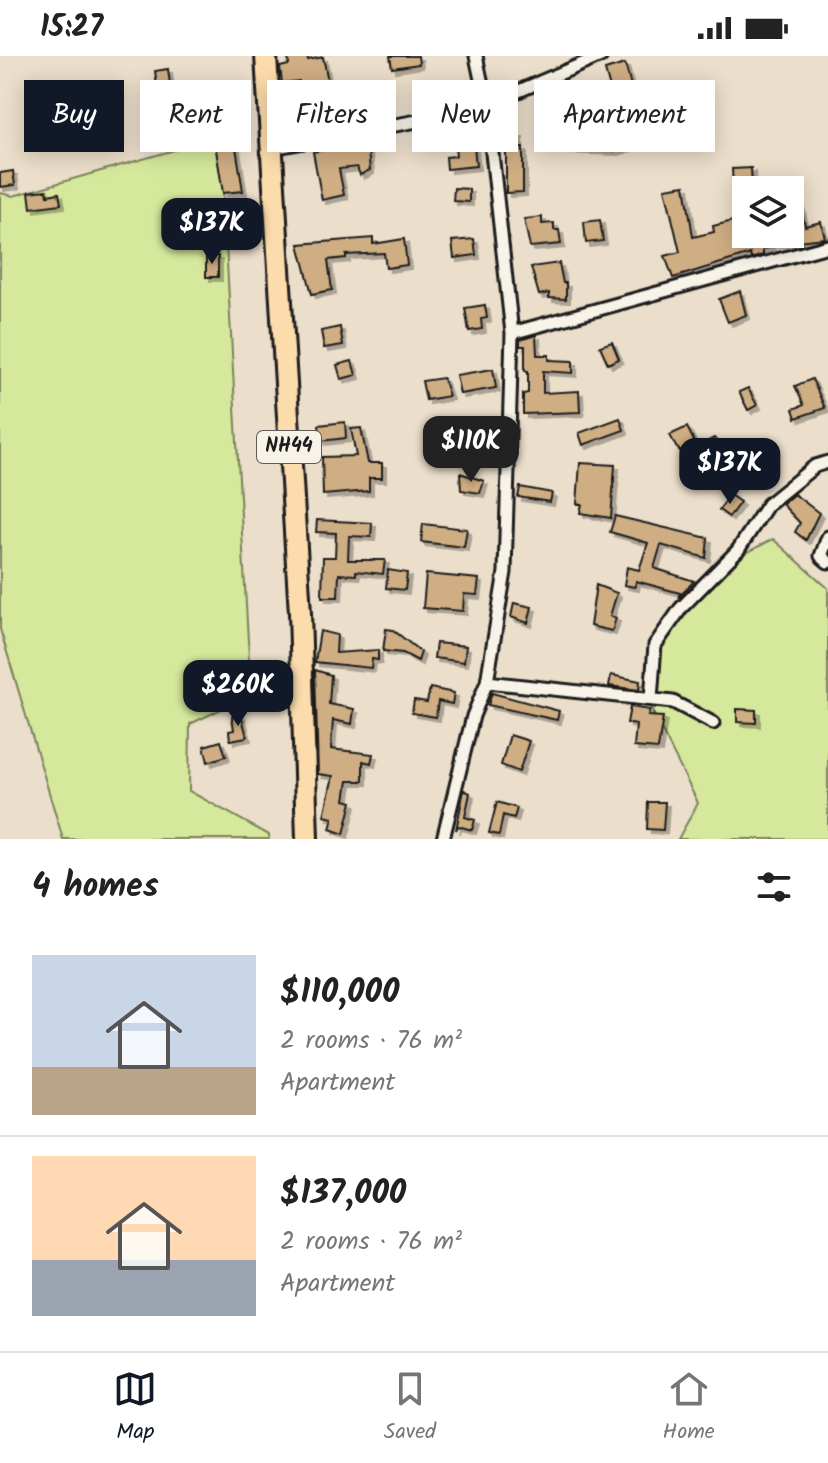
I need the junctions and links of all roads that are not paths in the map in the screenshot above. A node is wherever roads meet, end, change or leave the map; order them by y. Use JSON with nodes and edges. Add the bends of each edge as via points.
{"nodes":[{"id":1,"x":266,"y":56,"type":"edge"},
{"id":2,"x":476,"y":56,"type":"edge"},
{"id":3,"x":601,"y":56,"type":"edge"},
{"id":4,"x":268,"y":80,"type":"edge"},
{"id":5,"x":481,"y":80,"type":"edge"},
{"id":6,"x":518,"y":91,"type":"edge"},
{"id":7,"x":272,"y":152,"type":"edge"},
{"id":8,"x":492,"y":152,"type":"edge"},
{"id":9,"x":828,"y":246,"type":"edge"},
{"id":10,"x":512,"y":333,"type":"junction"},
{"id":11,"x":828,"y":462,"type":"edge"},
{"id":12,"x":828,"y":537,"type":"edge"},
{"id":13,"x":828,"y":562,"type":"edge"},
{"id":14,"x":487,"y":682,"type":"junction"},
{"id":15,"x":651,"y":699,"type":"junction"},
{"id":16,"x":713,"y":723,"type":"dead end"},
{"id":17,"x":307,"y":839,"type":"edge"},
{"id":18,"x":443,"y":839,"type":"edge"}],
"edges":[{"from":1,"to":4,"type":"highway","number":"NH44"},
{"from":2,"to":5,"type":"street"},
{"from":3,"to":6,"type":"street"},
{"from":7,"to":17,"type":"highway","number":"NH44","via":[[300,613]]},
{"from":8,"to":10,"type":"street"},
{"from":9,"to":10,"type":"street"},
{"from":10,"to":14,"type":"street","via":[[505,572]]},
{"from":11,"to":15,"type":"street","via":[[815,466],[768,504],[738,550],[681,608],[655,645]]},
{"from":12,"to":13,"type":"street","via":[[821,556]]},
{"from":14,"to":15,"type":"street"},
{"from":14,"to":18,"type":"street","via":[[473,716]]},
{"from":15,"to":16,"type":"street","via":[[673,702]]}]}
